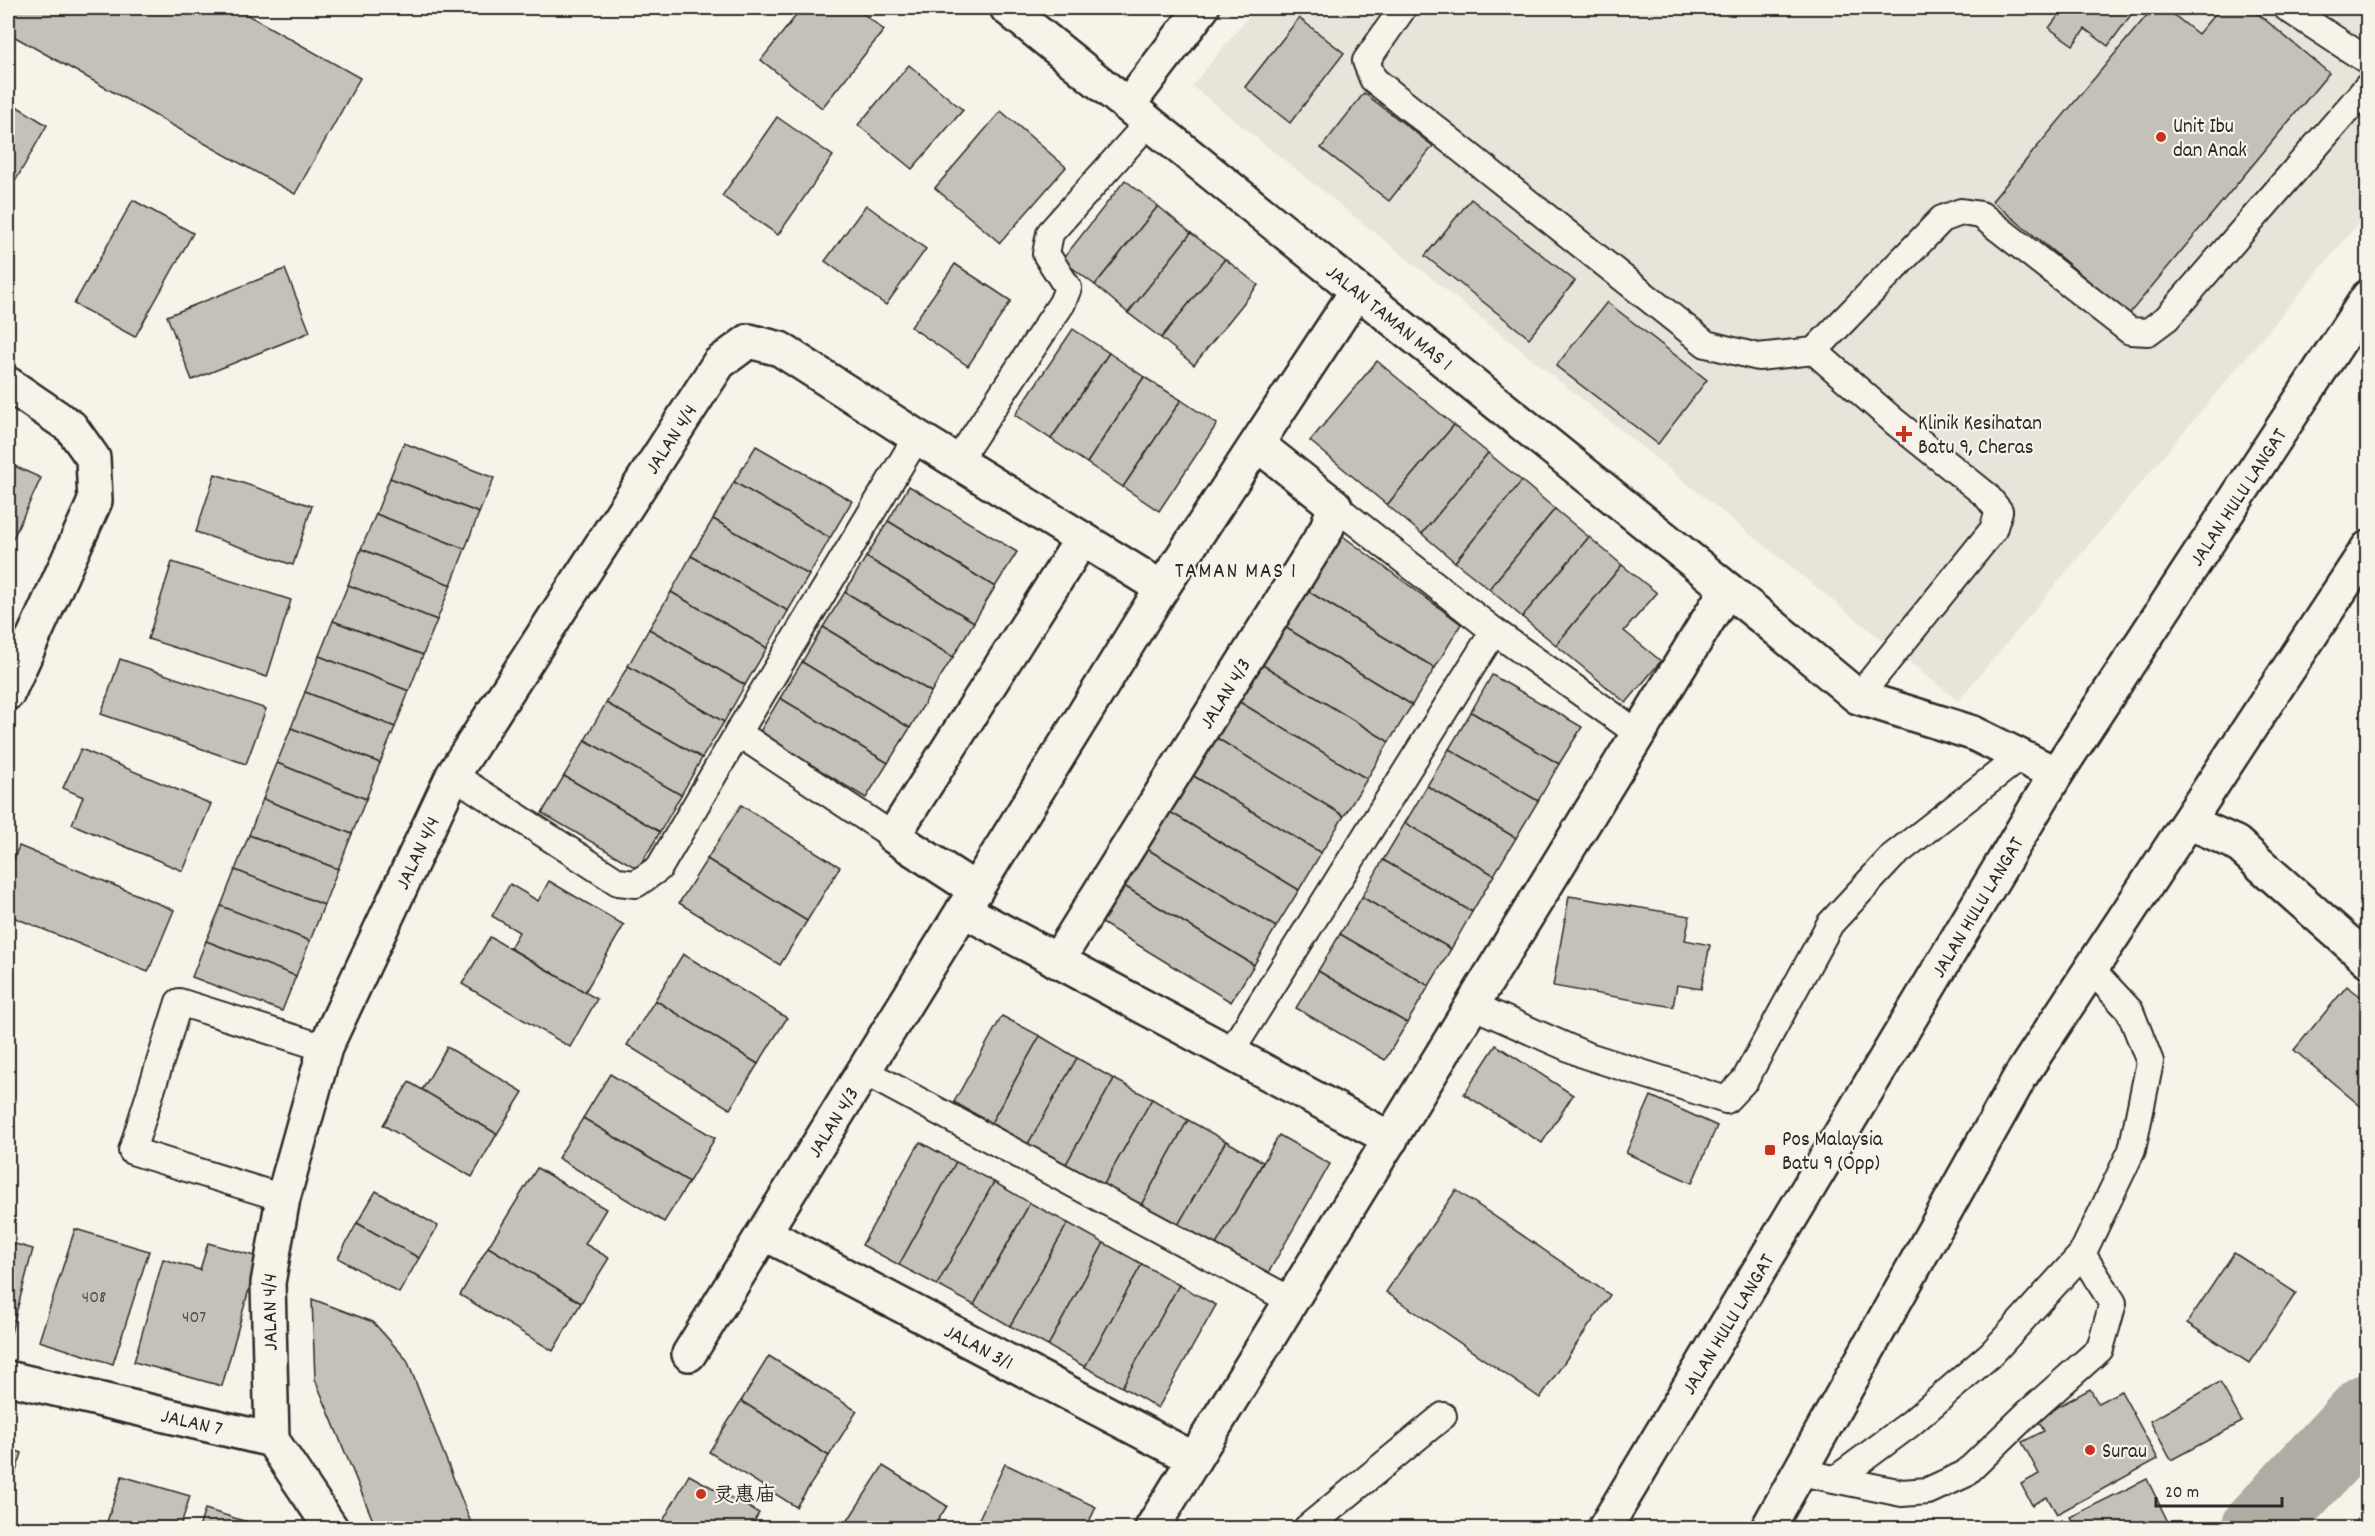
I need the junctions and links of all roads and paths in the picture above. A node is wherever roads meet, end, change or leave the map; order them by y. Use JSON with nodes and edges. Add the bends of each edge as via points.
{"nodes":[{"id":1,"x":1007,"y":8,"type":"edge"},
{"id":2,"x":1202,"y":8,"type":"edge"},
{"id":3,"x":1403,"y":8,"type":"edge"},
{"id":4,"x":2287,"y":8,"type":"edge"},
{"id":5,"x":2367,"y":62,"type":"edge"},
{"id":6,"x":2367,"y":86,"type":"edge"},
{"id":7,"x":1138,"y":114,"type":"junction"},
{"id":8,"x":1358,"y":291,"type":"junction"},
{"id":9,"x":2367,"y":297,"type":"edge"},
{"id":10,"x":1814,"y":351,"type":"junction"},
{"id":11,"x":8,"y":384,"type":"edge"},
{"id":12,"x":917,"y":437,"type":"junction"},
{"id":13,"x":1257,"y":444,"type":"junction"},
{"id":14,"x":957,"y":462,"type":"junction"},
{"id":15,"x":1335,"y":506,"type":"junction"},
{"id":16,"x":1082,"y":539,"type":"junction"},
{"id":17,"x":2367,"y":548,"type":"edge"},
{"id":18,"x":1161,"y":588,"type":"junction"},
{"id":19,"x":1727,"y":589,"type":"junction"},
{"id":20,"x":1494,"y":631,"type":"junction"},
{"id":21,"x":8,"y":693,"type":"edge"},
{"id":22,"x":1858,"y":697,"type":"junction"},
{"id":23,"x":738,"y":733,"type":"junction"},
{"id":24,"x":1639,"y":734,"type":"junction"},
{"id":25,"x":2020,"y":756,"type":"junction"},
{"id":26,"x":2056,"y":774,"type":"junction"},
{"id":27,"x":453,"y":775,"type":"junction"},
{"id":28,"x":2189,"y":822,"type":"junction"},
{"id":29,"x":893,"y":836,"type":"junction"},
{"id":30,"x":969,"y":900,"type":"junction"},
{"id":31,"x":2367,"y":960,"type":"edge"},
{"id":32,"x":1057,"y":961,"type":"junction"},
{"id":33,"x":2091,"y":969,"type":"junction"},
{"id":34,"x":1472,"y":1005,"type":"junction"},
{"id":35,"x":326,"y":1048,"type":"junction"},
{"id":36,"x":1230,"y":1053,"type":"junction"},
{"id":37,"x":863,"y":1071,"type":"junction"},
{"id":38,"x":1391,"y":1139,"type":"junction"},
{"id":39,"x":283,"y":1198,"type":"junction"},
{"id":40,"x":764,"y":1233,"type":"junction"},
{"id":41,"x":2082,"y":1254,"type":"junction"},
{"id":42,"x":1292,"y":1301,"type":"junction"},
{"id":43,"x":689,"y":1354,"type":"dead end"},
{"id":44,"x":8,"y":1378,"type":"edge"},
{"id":45,"x":1443,"y":1416,"type":"dead end"},
{"id":46,"x":272,"y":1440,"type":"junction"},
{"id":47,"x":1194,"y":1459,"type":"junction"},
{"id":48,"x":1800,"y":1472,"type":"junction"},
{"id":49,"x":1836,"y":1479,"type":"junction"},
{"id":50,"x":331,"y":1528,"type":"edge"},
{"id":51,"x":1152,"y":1528,"type":"edge"},
{"id":52,"x":1306,"y":1528,"type":"edge"},
{"id":53,"x":1605,"y":1528,"type":"edge"},
{"id":54,"x":1768,"y":1528,"type":"edge"}],
"edges":[{"from":1,"to":7,"type":"street","name":"JALAN TAMAN MAS 1"},
{"from":2,"to":7,"type":"street"},
{"from":3,"to":10,"type":"lane","via":[[1366,61],[1373,79],[1706,344],[1758,357]]},
{"from":4,"to":5,"type":"lane"},
{"from":6,"to":10,"type":"lane","via":[[2167,318],[2148,332],[2130,331],[1981,215],[1961,212],[1942,219]]},
{"from":7,"to":8,"type":"street","name":"JALAN TAMAN MAS 1"},
{"from":7,"to":14,"type":"lane","via":[[1050,233],[1046,254],[1068,288],[1062,303]]},
{"from":8,"to":13,"type":"street","name":"JALAN 4/3"},
{"from":8,"to":19,"type":"street","name":"JALAN TAMAN MAS 1"},
{"from":9,"to":26,"type":"street","name":"JALAN HULU LANGAT"},
{"from":10,"to":22,"type":"lane","via":[[1986,495],[1999,511],[1993,530]]},
{"from":11,"to":21,"type":"street","via":[[71,427],[93,458],[95,501]]},
{"from":12,"to":14,"type":"street"},
{"from":12,"to":23,"type":"lane"},
{"from":12,"to":27,"type":"street","name":"JALAN 4/4","via":[[780,349],[749,341],[719,363]]},
{"from":13,"to":15,"type":"street"},
{"from":13,"to":18,"type":"street","name":"JALAN 4/3"},
{"from":14,"to":16,"type":"street"},
{"from":15,"to":20,"type":"lane"},
{"from":15,"to":32,"type":"street","name":"JALAN 4/3","via":[[1326,530]]},
{"from":16,"to":18,"type":"street"},
{"from":16,"to":29,"type":"street"},
{"from":17,"to":28,"type":"street"},
{"from":18,"to":30,"type":"street","name":"JALAN 4/3"},
{"from":19,"to":22,"type":"street","name":"JALAN TAMAN MAS 1"},
{"from":19,"to":24,"type":"street"},
{"from":20,"to":24,"type":"lane"},
{"from":20,"to":36,"type":"lane"},
{"from":22,"to":25,"type":"street","via":[[1973,733]]},
{"from":23,"to":27,"type":"lane","via":[[659,868],[636,884],[618,882]]},
{"from":23,"to":29,"type":"lane"},
{"from":24,"to":34,"type":"street"},
{"from":25,"to":26,"type":"street"},
{"from":25,"to":34,"type":"lane","via":[[1893,856],[1830,924],[1745,1080],[1726,1100],[1586,1055]]},
{"from":26,"to":53,"type":"street","name":"JALAN HULU LANGAT"},
{"from":27,"to":35,"type":"street","name":"JALAN 4/4"},
{"from":28,"to":31,"type":"street","via":[[2236,843]]},
{"from":28,"to":33,"type":"street"},
{"from":29,"to":30,"type":"street"},
{"from":30,"to":32,"type":"street"},
{"from":30,"to":37,"type":"street","name":"JALAN 4/3"},
{"from":32,"to":36,"type":"street"},
{"from":33,"to":41,"type":"lane","via":[[2130,1011],[2150,1062],[2132,1150]]},
{"from":33,"to":48,"type":"street","via":[[2020,1077]]},
{"from":34,"to":38,"type":"street"},
{"from":35,"to":39,"type":"street","name":"JALAN 4/4"},
{"from":35,"to":39,"type":"lane","via":[[179,1002],[132,1152]]},
{"from":36,"to":38,"type":"street"},
{"from":37,"to":40,"type":"street","name":"JALAN 4/3"},
{"from":37,"to":42,"type":"lane"},
{"from":38,"to":42,"type":"street"},
{"from":39,"to":46,"type":"street","name":"JALAN 4/4","via":[[268,1283]]},
{"from":40,"to":43,"type":"street","name":"JALAN 4/3"},
{"from":40,"to":47,"type":"street","name":"JALAN 3/1"},
{"from":41,"to":49,"type":"lane","via":[[1992,1353],[1910,1424]]},
{"from":41,"to":49,"type":"lane","via":[[2113,1303],[2100,1349],[1965,1474],[1928,1491],[1902,1493]]},
{"from":42,"to":47,"type":"street"},
{"from":44,"to":46,"type":"street","name":"JALAN 7"},
{"from":45,"to":52,"type":"lane"},
{"from":46,"to":50,"type":"street"},
{"from":47,"to":51,"type":"street"},
{"from":48,"to":49,"type":"lane"},
{"from":48,"to":54,"type":"street"}]}
